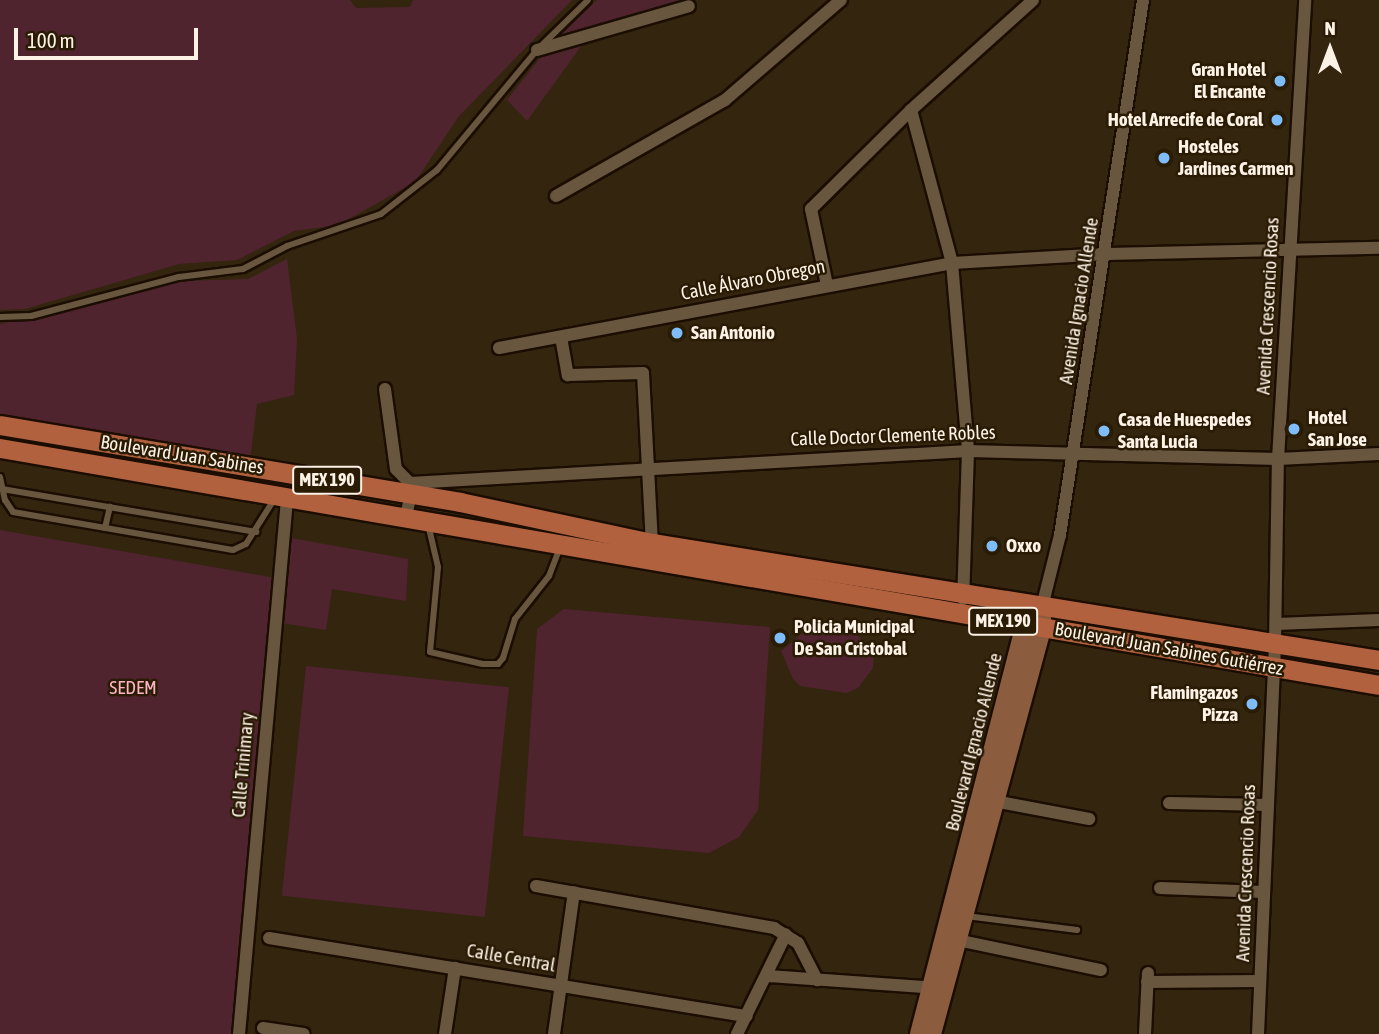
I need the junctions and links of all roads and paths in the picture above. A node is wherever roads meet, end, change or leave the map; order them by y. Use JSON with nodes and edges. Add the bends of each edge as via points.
{"nodes":[{"id":1,"x":588,"y":0,"type":"edge"},
{"id":2,"x":841,"y":0,"type":"edge"},
{"id":3,"x":1033,"y":0,"type":"edge"},
{"id":4,"x":1143,"y":0,"type":"edge"},
{"id":5,"x":1304,"y":0,"type":"edge"},
{"id":6,"x":689,"y":6,"type":"dead end"},
{"id":7,"x":537,"y":50,"type":"junction"},
{"id":8,"x":911,"y":110,"type":"junction"},
{"id":9,"x":556,"y":196,"type":"dead end"},
{"id":10,"x":1379,"y":248,"type":"edge"},
{"id":11,"x":1291,"y":251,"type":"junction"},
{"id":12,"x":1107,"y":254,"type":"junction"},
{"id":13,"x":952,"y":263,"type":"junction"},
{"id":14,"x":827,"y":285,"type":"junction"},
{"id":15,"x":0,"y":317,"type":"edge"},
{"id":16,"x":561,"y":337,"type":"junction"},
{"id":17,"x":499,"y":348,"type":"dead end"},
{"id":18,"x":385,"y":389,"type":"dead end"},
{"id":19,"x":0,"y":425,"type":"edge"},
{"id":20,"x":0,"y":448,"type":"edge"},
{"id":21,"x":968,"y":451,"type":"junction"},
{"id":22,"x":1073,"y":451,"type":"junction"},
{"id":23,"x":1379,"y":454,"type":"edge"},
{"id":24,"x":1278,"y":458,"type":"junction"},
{"id":25,"x":651,"y":466,"type":"junction"},
{"id":26,"x":0,"y":477,"type":"edge"},
{"id":27,"x":2,"y":489,"type":"junction"},
{"id":28,"x":411,"y":489,"type":"junction"},
{"id":29,"x":281,"y":498,"type":"junction"},
{"id":30,"x":110,"y":507,"type":"junction"},
{"id":31,"x":405,"y":519,"type":"junction"},
{"id":32,"x":428,"y":523,"type":"junction"},
{"id":33,"x":105,"y":528,"type":"junction"},
{"id":34,"x":256,"y":532,"type":"junction"},
{"id":35,"x":562,"y":543,"type":"junction"},
{"id":36,"x":652,"y":543,"type":"junction"},
{"id":37,"x":628,"y":556,"type":"joint"},
{"id":38,"x":965,"y":593,"type":"junction"},
{"id":39,"x":1042,"y":607,"type":"junction"},
{"id":40,"x":960,"y":613,"type":"junction"},
{"id":41,"x":1379,"y":620,"type":"edge"},
{"id":42,"x":1276,"y":624,"type":"junction"},
{"id":43,"x":1034,"y":626,"type":"junction"},
{"id":44,"x":1275,"y":645,"type":"junction"},
{"id":45,"x":1379,"y":660,"type":"edge"},
{"id":46,"x":1274,"y":668,"type":"junction"},
{"id":47,"x":1379,"y":685,"type":"edge"},
{"id":48,"x":994,"y":801,"type":"junction"},
{"id":49,"x":1169,"y":803,"type":"dead end"},
{"id":50,"x":1268,"y":805,"type":"junction"},
{"id":51,"x":1089,"y":819,"type":"dead end"},
{"id":52,"x":536,"y":886,"type":"dead end"},
{"id":53,"x":1160,"y":888,"type":"dead end"},
{"id":54,"x":574,"y":892,"type":"junction"},
{"id":55,"x":1264,"y":892,"type":"junction"},
{"id":56,"x":964,"y":915,"type":"junction"},
{"id":57,"x":1077,"y":930,"type":"dead end"},
{"id":58,"x":786,"y":934,"type":"junction"},
{"id":59,"x":269,"y":938,"type":"dead end"},
{"id":60,"x":957,"y":940,"type":"junction"},
{"id":61,"x":455,"y":968,"type":"junction"},
{"id":62,"x":1101,"y":970,"type":"dead end"},
{"id":63,"x":767,"y":975,"type":"junction"},
{"id":64,"x":817,"y":980,"type":"junction"},
{"id":65,"x":1260,"y":981,"type":"junction"},
{"id":66,"x":561,"y":986,"type":"junction"},
{"id":67,"x":936,"y":988,"type":"junction"},
{"id":68,"x":747,"y":1016,"type":"junction"},
{"id":69,"x":263,"y":1028,"type":"dead end"},
{"id":70,"x":239,"y":1034,"type":"edge"},
{"id":71,"x":304,"y":1034,"type":"edge"},
{"id":72,"x":445,"y":1034,"type":"edge"},
{"id":73,"x":554,"y":1034,"type":"edge"},
{"id":74,"x":737,"y":1034,"type":"edge"},
{"id":75,"x":919,"y":1034,"type":"edge"},
{"id":76,"x":932,"y":1034,"type":"edge"},
{"id":77,"x":1144,"y":1034,"type":"edge"},
{"id":78,"x":1258,"y":1034,"type":"edge"}],
"edges":[{"from":1,"to":7,"type":"lane"},
{"from":2,"to":9,"type":"street","via":[[725,100]]},
{"from":3,"to":8,"type":"street"},
{"from":4,"to":12,"type":"street","name":"Avenida Ignacio Allende"},
{"from":5,"to":11,"type":"street","name":"Avenida Crescencio Rosas"},
{"from":6,"to":7,"type":"street"},
{"from":7,"to":15,"type":"lane","via":[[437,170],[381,214],[287,246],[243,269],[179,276],[31,316]]},
{"from":8,"to":13,"type":"street"},
{"from":8,"to":14,"type":"street","via":[[811,209]]},
{"from":10,"to":11,"type":"street","name":"Calle Álvaro Obregon"},
{"from":11,"to":12,"type":"street","name":"Calle Álvaro Obregon"},
{"from":11,"to":24,"type":"street","name":"Avenida Crescencio Rosas"},
{"from":12,"to":13,"type":"street","name":"Calle Álvaro Obregon"},
{"from":12,"to":22,"type":"street","name":"Avenida Ignacio Allende"},
{"from":13,"to":14,"type":"street","name":"Calle Álvaro Obregon"},
{"from":13,"to":21,"type":"street"},
{"from":14,"to":16,"type":"street","name":"Calle Álvaro Obregon"},
{"from":16,"to":17,"type":"street","name":"Calle Álvaro Obregon"},
{"from":16,"to":25,"type":"street","via":[[568,375],[643,373]]},
{"from":18,"to":28,"type":"street","via":[[396,469]]},
{"from":19,"to":28,"type":"main road","name":"Boulevard Juan Sabines","number":"MEX 190"},
{"from":20,"to":29,"type":"main road","name":"Boulevard Juan Sabines","number":"MEX 190"},
{"from":21,"to":22,"type":"street","name":"Calle Doctor Clemente Robles"},
{"from":21,"to":25,"type":"street","name":"Calle Doctor Clemente Robles"},
{"from":21,"to":38,"type":"street"},
{"from":22,"to":24,"type":"street","name":"Calle Doctor Clemente Robles"},
{"from":22,"to":39,"type":"street","name":"Avenida Ignacio Allende"},
{"from":23,"to":24,"type":"street","name":"Calle Doctor Clemente Robles"},
{"from":24,"to":42,"type":"street","name":"Avenida Crescencio Rosas"},
{"from":25,"to":28,"type":"street","name":"Calle Doctor Clemente Robles"},
{"from":25,"to":36,"type":"street"},
{"from":26,"to":27,"type":"lane"},
{"from":27,"to":30,"type":"lane"},
{"from":27,"to":33,"type":"lane","via":[[13,512]]},
{"from":28,"to":31,"type":"street"},
{"from":28,"to":36,"type":"main road","name":"Boulevard Juan Sabines","number":"MEX 190"},
{"from":29,"to":31,"type":"main road","name":"Boulevard Juan Sabines","number":"MEX 190"},
{"from":29,"to":34,"type":"lane"},
{"from":29,"to":70,"type":"street","name":"Calle Trinimary"},
{"from":30,"to":33,"type":"lane"},
{"from":30,"to":34,"type":"lane"},
{"from":31,"to":32,"type":"main road","name":"Boulevard Juan Sabines","number":"MEX 190"},
{"from":32,"to":35,"type":"main road","name":"Boulevard Juan Sabines","number":"MEX 190"},
{"from":32,"to":35,"type":"lane","via":[[438,568],[430,652],[483,664],[498,664],[503,658],[515,619],[549,576]]},
{"from":33,"to":34,"type":"lane","via":[[233,550]]},
{"from":35,"to":37,"type":"main road","name":"Boulevard Juan Sabines","number":"MEX 190"},
{"from":36,"to":38,"type":"main road","name":"Boulevard Juan Sabines Gutiérrez","number":"MEX 190"},
{"from":37,"to":40,"type":"main road","name":"Boulevard Juan Sabines Gutiérrez","number":"MEX 190"},
{"from":38,"to":39,"type":"main road","name":"Boulevard Juan Sabines Gutiérrez","number":"MEX 190"},
{"from":38,"to":40,"type":"street"},
{"from":39,"to":43,"type":"main road","name":"Boulevard Ignacio Allende"},
{"from":39,"to":44,"type":"main road","name":"Boulevard Juan Sabines Gutiérrez","number":"MEX 190"},
{"from":40,"to":43,"type":"main road","name":"Boulevard Juan Sabines Gutiérrez","number":"MEX 190"},
{"from":41,"to":42,"type":"street"},
{"from":42,"to":44,"type":"street","name":"Avenida Crescencio Rosas"},
{"from":43,"to":46,"type":"main road","name":"Boulevard Juan Sabines Gutiérrez","number":"MEX 190"},
{"from":43,"to":48,"type":"main road","name":"Boulevard Ignacio Allende"},
{"from":43,"to":67,"type":"main road","name":"Boulevard Ignacio Allende"},
{"from":44,"to":45,"type":"main road","name":"Boulevard Juan Sabines Gutiérrez","number":"MEX 190"},
{"from":44,"to":46,"type":"street","name":"Avenida Crescencio Rosas"},
{"from":46,"to":47,"type":"main road","name":"Boulevard Juan Sabines Gutiérrez","number":"MEX 190"},
{"from":46,"to":50,"type":"street","name":"Avenida Crescencio Rosas"},
{"from":48,"to":51,"type":"street"},
{"from":48,"to":56,"type":"main road","name":"Boulevard Ignacio Allende"},
{"from":49,"to":50,"type":"street"},
{"from":50,"to":55,"type":"street","name":"Avenida Crescencio Rosas"},
{"from":52,"to":54,"type":"street"},
{"from":53,"to":55,"type":"street"},
{"from":54,"to":58,"type":"street","via":[[733,919]]},
{"from":54,"to":66,"type":"street"},
{"from":55,"to":65,"type":"street","name":"Avenida Crescencio Rosas"},
{"from":56,"to":57,"type":"lane"},
{"from":56,"to":60,"type":"main road","name":"Boulevard Ignacio Allende"},
{"from":58,"to":63,"type":"street"},
{"from":58,"to":64,"type":"street","via":[[798,943]]},
{"from":59,"to":61,"type":"street","name":"Calle Central"},
{"from":60,"to":62,"type":"street"},
{"from":60,"to":67,"type":"main road","name":"Boulevard Ignacio Allende"},
{"from":61,"to":66,"type":"street","name":"Calle Central"},
{"from":61,"to":72,"type":"street"},
{"from":63,"to":64,"type":"street"},
{"from":63,"to":68,"type":"street"},
{"from":64,"to":67,"type":"street"},
{"from":65,"to":77,"type":"street","via":[[1148,977]]},
{"from":65,"to":78,"type":"street","name":"Avenida Crescencio Rosas"},
{"from":66,"to":68,"type":"street","name":"Calle Central"},
{"from":66,"to":73,"type":"street"},
{"from":67,"to":75,"type":"main road","name":"Boulevard Ignacio Allende"},
{"from":67,"to":76,"type":"main road","name":"Boulevard Ignacio Allende"},
{"from":68,"to":74,"type":"street"},
{"from":69,"to":71,"type":"street"}]}
